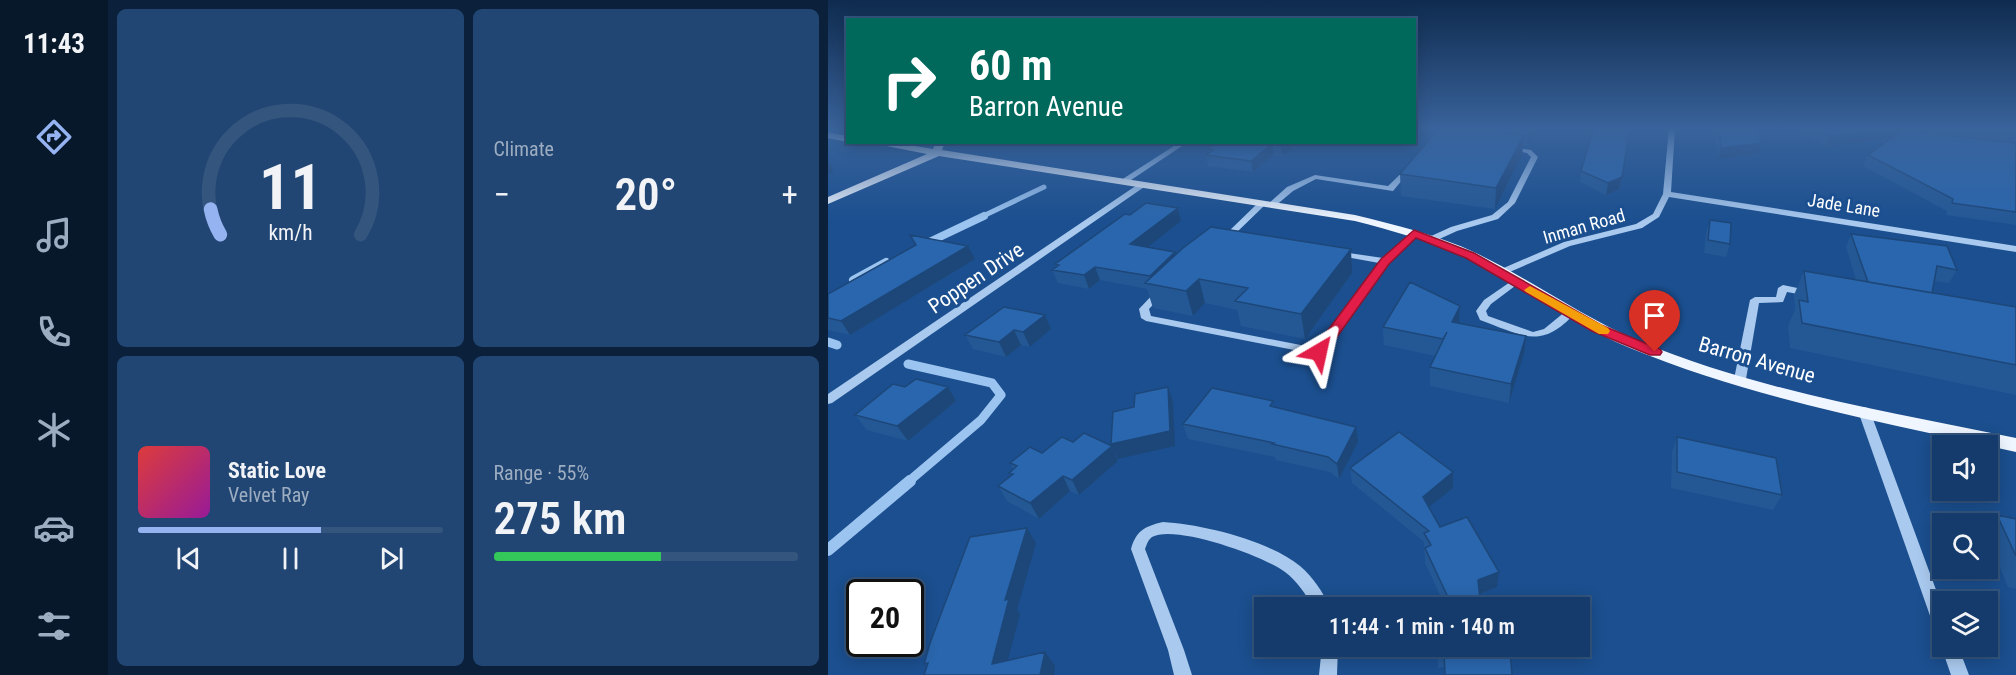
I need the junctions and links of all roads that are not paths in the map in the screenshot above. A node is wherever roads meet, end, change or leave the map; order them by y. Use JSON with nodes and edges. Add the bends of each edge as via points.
{"nodes":[{"id":1,"x":914,"y":160,"type":"edge"},
{"id":2,"x":1000,"y":160,"type":"edge"},
{"id":3,"x":1157,"y":160,"type":"edge"},
{"id":4,"x":1534,"y":160,"type":"edge"},
{"id":5,"x":1670,"y":160,"type":"edge"},
{"id":6,"x":1412,"y":164,"type":"edge"},
{"id":7,"x":1122,"y":182,"type":"junction"},
{"id":8,"x":1143,"y":185,"type":"junction"},
{"id":9,"x":1667,"y":194,"type":"junction"},
{"id":10,"x":828,"y":201,"type":"edge"},
{"id":11,"x":1267,"y":205,"type":"junction"},
{"id":12,"x":1414,"y":234,"type":"junction"},
{"id":13,"x":1230,"y":235,"type":"junction"},
{"id":14,"x":1252,"y":238,"type":"edge"},
{"id":15,"x":1432,"y":239,"type":"junction"},
{"id":16,"x":1220,"y":240,"type":"edge"},
{"id":17,"x":2016,"y":249,"type":"edge"},
{"id":18,"x":1330,"y":252,"type":"edge"},
{"id":19,"x":1385,"y":261,"type":"junction"},
{"id":20,"x":1502,"y":272,"type":"junction"},
{"id":21,"x":1516,"y":281,"type":"junction"},
{"id":22,"x":1166,"y":285,"type":"edge"},
{"id":23,"x":1818,"y":294,"type":"edge"},
{"id":24,"x":1570,"y":313,"type":"junction"},
{"id":25,"x":1740,"y":379,"type":"junction"},
{"id":26,"x":828,"y":400,"type":"edge"},
{"id":27,"x":1864,"y":411,"type":"junction"},
{"id":28,"x":2016,"y":445,"type":"edge"},
{"id":29,"x":1317,"y":597,"type":"edge"},
{"id":30,"x":1932,"y":599,"type":"edge"},
{"id":31,"x":1329,"y":657,"type":"edge"},
{"id":32,"x":1953,"y":657,"type":"edge"},
{"id":33,"x":1183,"y":675,"type":"edge"},
{"id":34,"x":1328,"y":675,"type":"edge"},
{"id":35,"x":1960,"y":675,"type":"edge"}],
"edges":[{"from":1,"to":10,"type":"main road"},
{"from":2,"to":7,"type":"main road","name":"Barron Avenue"},
{"from":3,"to":7,"type":"street"},
{"from":4,"to":15,"type":"street","via":[[1511,203],[1495,217]]},
{"from":5,"to":9,"type":"street","name":"Inman Road"},
{"from":6,"to":11,"type":"street","via":[[1390,189],[1314,177]]},
{"from":7,"to":8,"type":"main road","name":"Barron Avenue"},
{"from":8,"to":11,"type":"main road","name":"Barron Avenue"},
{"from":8,"to":26,"type":"street","name":"Poppen Drive"},
{"from":9,"to":17,"type":"street","name":"Jade Lane"},
{"from":9,"to":20,"type":"street","name":"Inman Road","via":[[1656,215],[1639,226],[1567,244]]},
{"from":11,"to":12,"type":"main road","name":"Barron Avenue","via":[[1355,218]]},
{"from":11,"to":13,"type":"street"},
{"from":12,"to":15,"type":"main road","name":"Barron Avenue"},
{"from":12,"to":19,"type":"street"},
{"from":13,"to":14,"type":"street"},
{"from":13,"to":16,"type":"street"},
{"from":15,"to":20,"type":"main road","name":"Barron Avenue"},
{"from":18,"to":19,"type":"street"},
{"from":19,"to":22,"type":"street","via":[[1319,352],[1146,318],[1144,309]]},
{"from":20,"to":21,"type":"main road","name":"Barron Avenue"},
{"from":21,"to":24,"type":"main road","name":"Barron Avenue"},
{"from":21,"to":24,"type":"street","via":[[1487,302],[1480,311],[1484,318],[1533,335],[1548,331]]},
{"from":23,"to":25,"type":"street","via":[[1784,288],[1780,300],[1755,300]]},
{"from":24,"to":25,"type":"main road","name":"Barron Avenue","via":[[1635,345]]},
{"from":25,"to":27,"type":"main road","name":"Barron Avenue"},
{"from":27,"to":28,"type":"main road","name":"Barron Avenue"},
{"from":27,"to":30,"type":"street"},
{"from":29,"to":33,"type":"street","via":[[1300,575],[1261,551],[1190,531],[1149,531],[1138,549]]},
{"from":31,"to":34,"type":"street"},
{"from":32,"to":35,"type":"street"}]}
